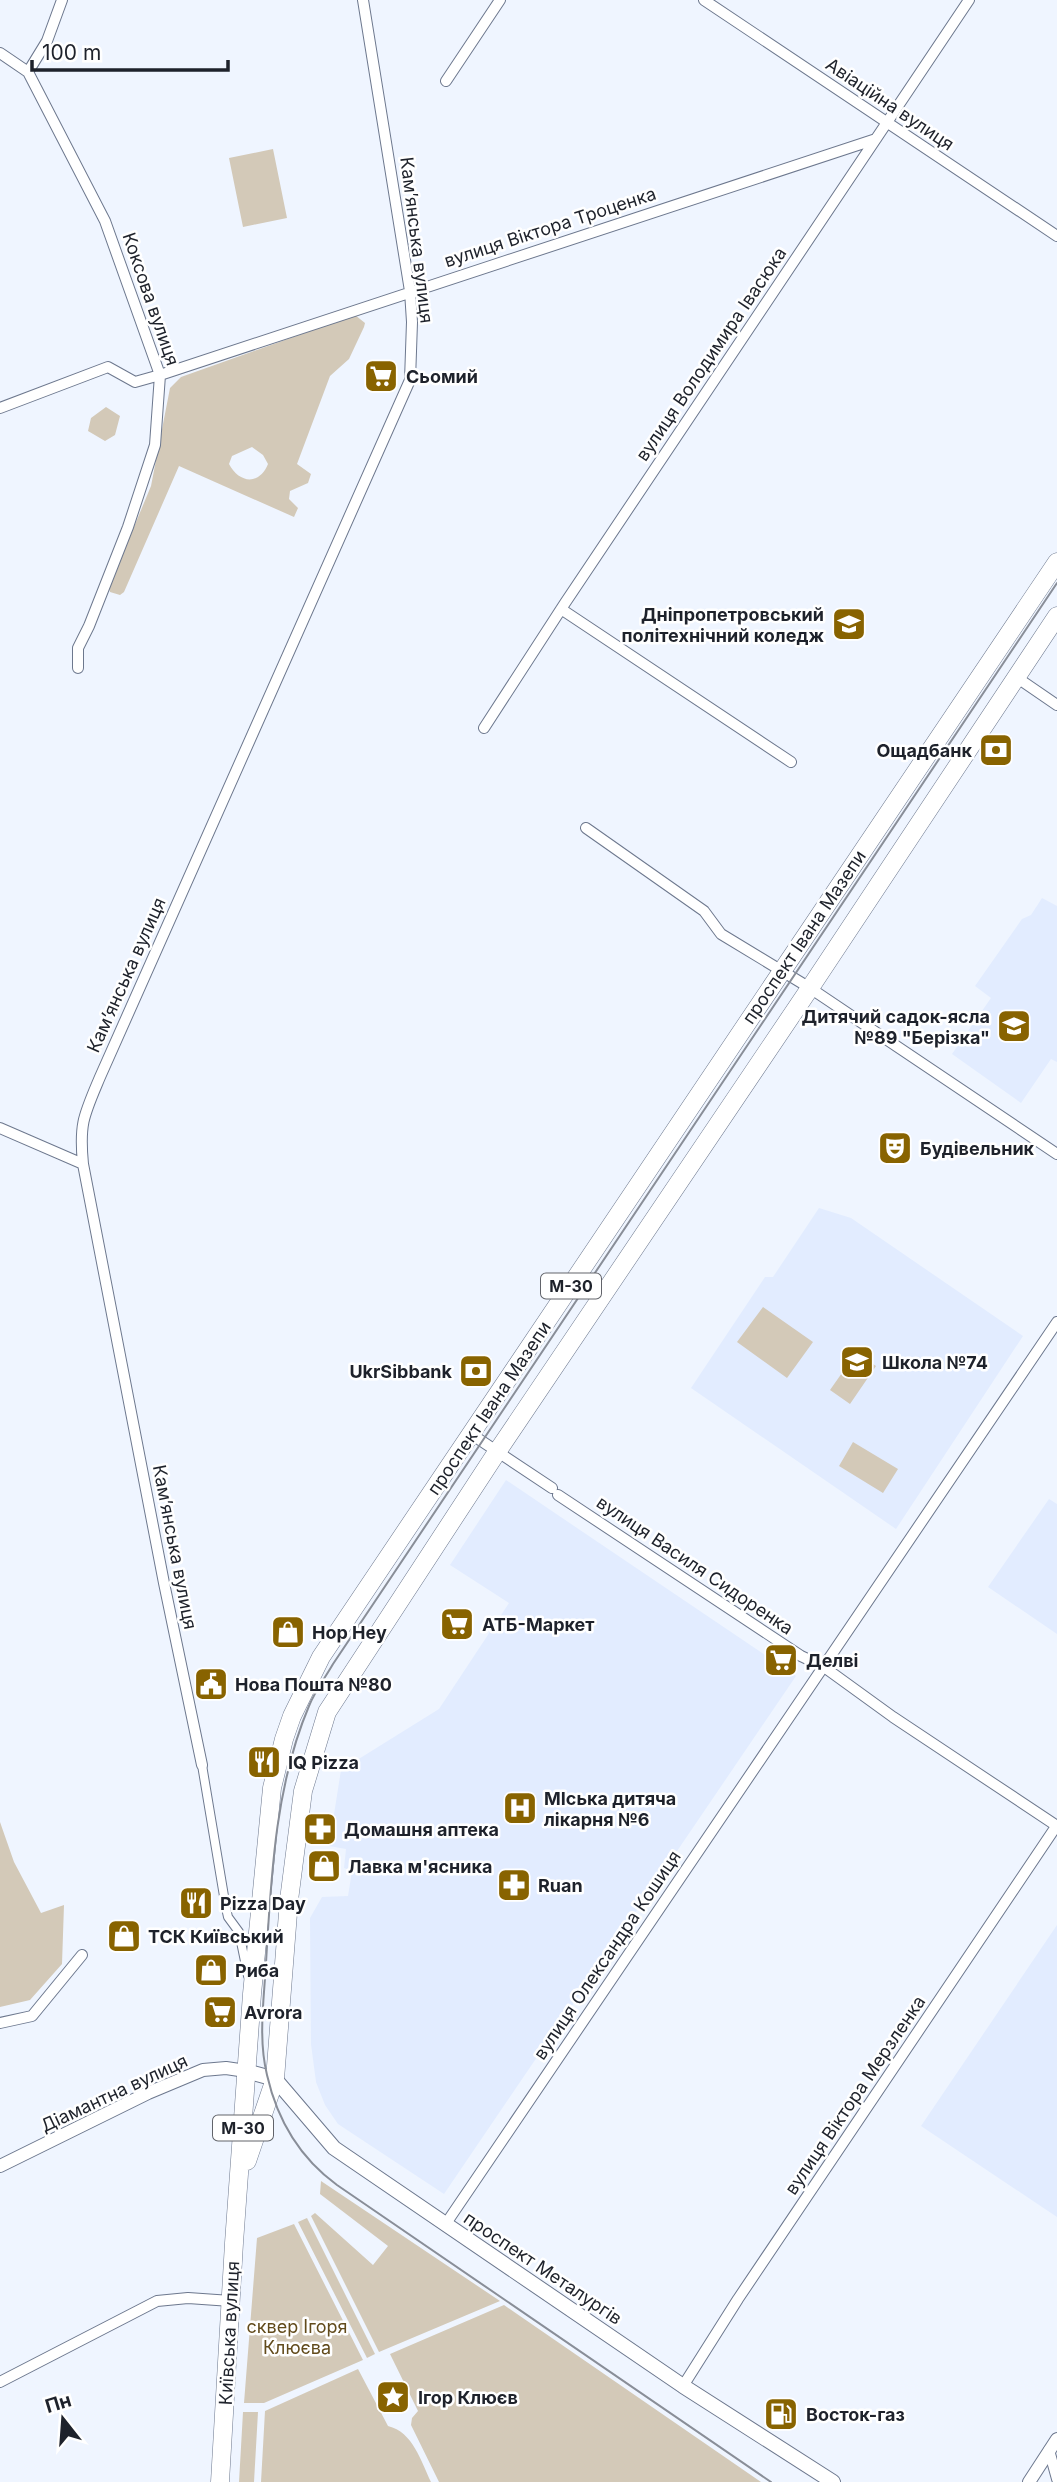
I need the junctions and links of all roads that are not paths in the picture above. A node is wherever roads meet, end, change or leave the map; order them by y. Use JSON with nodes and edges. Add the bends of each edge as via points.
{"nodes":[{"id":1,"x":62,"y":0,"type":"edge"},
{"id":2,"x":363,"y":0,"type":"edge"},
{"id":3,"x":500,"y":0,"type":"edge"},
{"id":4,"x":704,"y":0,"type":"edge"},
{"id":5,"x":969,"y":0,"type":"edge"},
{"id":6,"x":0,"y":53,"type":"edge"},
{"id":7,"x":28,"y":72,"type":"junction"},
{"id":8,"x":446,"y":81,"type":"dead end"},
{"id":9,"x":887,"y":122,"type":"junction"},
{"id":10,"x":876,"y":139,"type":"junction"},
{"id":11,"x":1057,"y":236,"type":"edge"},
{"id":12,"x":410,"y":291,"type":"junction"},
{"id":13,"x":160,"y":374,"type":"junction"},
{"id":14,"x":0,"y":408,"type":"edge"},
{"id":15,"x":1057,"y":562,"type":"edge"},
{"id":16,"x":561,"y":609,"type":"junction"},
{"id":17,"x":1057,"y":616,"type":"edge"},
{"id":18,"x":78,"y":668,"type":"dead end"},
{"id":19,"x":1016,"y":677,"type":"junction"},
{"id":20,"x":1057,"y":705,"type":"edge"},
{"id":21,"x":484,"y":728,"type":"dead end"},
{"id":22,"x":791,"y":762,"type":"dead end"},
{"id":23,"x":586,"y":828,"type":"dead end"},
{"id":24,"x":782,"y":971,"type":"junction"},
{"id":25,"x":810,"y":988,"type":"junction"},
{"id":26,"x":0,"y":1128,"type":"edge"},
{"id":27,"x":1057,"y":1154,"type":"edge"},
{"id":28,"x":83,"y":1164,"type":"junction"},
{"id":29,"x":1057,"y":1322,"type":"edge"},
{"id":30,"x":471,"y":1434,"type":"junction"},
{"id":31,"x":497,"y":1452,"type":"junction"},
{"id":32,"x":824,"y":1667,"type":"junction"},
{"id":33,"x":202,"y":1765,"type":"joint"},
{"id":34,"x":1057,"y":1826,"type":"edge"},
{"id":35,"x":82,"y":1955,"type":"dead end"},
{"id":36,"x":252,"y":1994,"type":"junction"},
{"id":37,"x":0,"y":2023,"type":"edge"},
{"id":38,"x":246,"y":2071,"type":"junction"},
{"id":39,"x":275,"y":2080,"type":"junction"},
{"id":40,"x":0,"y":2166,"type":"edge"},
{"id":41,"x":240,"y":2185,"type":"junction"},
{"id":42,"x":445,"y":2225,"type":"junction"},
{"id":43,"x":230,"y":2301,"type":"junction"},
{"id":44,"x":0,"y":2382,"type":"edge"},
{"id":45,"x":683,"y":2386,"type":"junction"},
{"id":46,"x":1053,"y":2445,"type":"edge"},
{"id":47,"x":1057,"y":2479,"type":"edge"},
{"id":48,"x":220,"y":2482,"type":"edge"},
{"id":49,"x":833,"y":2482,"type":"edge"},
{"id":50,"x":1029,"y":2482,"type":"edge"}],
"edges":[{"from":1,"to":7,"type":"street","via":[[47,41]]},
{"from":2,"to":12,"type":"street","name":"Камʼянська вулиця"},
{"from":3,"to":8,"type":"street"},
{"from":4,"to":9,"type":"street","name":"Авіаційна вулиця"},
{"from":5,"to":9,"type":"street","name":"вулиця Володимира Івасюка"},
{"from":6,"to":7,"type":"street","name":"Коксова вулиця"},
{"from":7,"to":13,"type":"street","name":"Коксова вулиця","via":[[105,221]]},
{"from":9,"to":10,"type":"street","name":"вулиця Володимира Івасюка"},
{"from":9,"to":11,"type":"street","name":"Авіаційна вулиця"},
{"from":10,"to":12,"type":"street","name":"вулиця Віктора Троценка"},
{"from":10,"to":16,"type":"street","name":"вулиця Володимира Івасюка"},
{"from":12,"to":13,"type":"street","name":"вулиця Віктора Троценка"},
{"from":12,"to":28,"type":"street","name":"Камʼянська вулиця","via":[[410,380],[95,1088],[81,1126]]},
{"from":13,"to":14,"type":"street","name":"вулиця Віктора Троценка","via":[[135,382],[108,367]]},
{"from":13,"to":18,"type":"street","name":"Коксова вулиця","via":[[155,445],[128,527],[78,648]]},
{"from":15,"to":24,"type":"highway","name":"проспект Івана Мазепи","number":"М-30"},
{"from":16,"to":21,"type":"street","name":"вулиця Володимира Івасюка"},
{"from":16,"to":22,"type":"street"},
{"from":17,"to":19,"type":"highway","name":"проспект Івана Мазепи","number":"М-30"},
{"from":19,"to":20,"type":"street"},
{"from":19,"to":25,"type":"highway","name":"проспект Івана Мазепи","number":"М-30"},
{"from":23,"to":24,"type":"street","via":[[704,911],[721,934]]},
{"from":24,"to":25,"type":"street"},
{"from":24,"to":30,"type":"highway","name":"проспект Івана Мазепи","number":"М-30"},
{"from":25,"to":27,"type":"street"},
{"from":25,"to":31,"type":"highway","name":"проспект Івана Мазепи","number":"М-30"},
{"from":26,"to":28,"type":"street"},
{"from":28,"to":33,"type":"street","name":"Камʼянська вулиця"},
{"from":29,"to":32,"type":"street","name":"вулиця Олександра Кошиця"},
{"from":30,"to":31,"type":"street","name":"вулиця Василя Сидоренка"},
{"from":30,"to":36,"type":"highway","name":"проспект Івана Мазепи","number":"М-30","via":[[321,1657],[292,1716],[272,1788]]},
{"from":31,"to":32,"type":"street","name":"вулиця Василя Сидоренка"},
{"from":31,"to":39,"type":"highway","name":"проспект Івана Мазепи","number":"М-30","via":[[327,1712],[303,1791]]},
{"from":32,"to":34,"type":"street","name":"вулиця Василя Сидоренка"},
{"from":32,"to":42,"type":"street","name":"вулиця Олександра Кошиця"},
{"from":33,"to":36,"type":"street","name":"Камʼянська вулиця","via":[[228,1917],[239,1932]]},
{"from":34,"to":45,"type":"street","name":"вулиця Віктора Мерзленка"},
{"from":35,"to":37,"type":"street","via":[[32,2016]]},
{"from":36,"to":38,"type":"highway","name":"проспект Івана Мазепи","number":"М-30"},
{"from":38,"to":39,"type":"main road"},
{"from":38,"to":40,"type":"street","name":"Діамантна вулиця","via":[[203,2070]]},
{"from":38,"to":41,"type":"highway","name":"Київська вулиця","number":"М-30"},
{"from":39,"to":41,"type":"highway","name":"Київська вулиця","number":"М-30"},
{"from":39,"to":42,"type":"main road","name":"проспект Металургів","via":[[334,2148]]},
{"from":41,"to":43,"type":"highway","name":"Київська вулиця","number":"М-30"},
{"from":42,"to":45,"type":"main road","name":"проспект Металургів"},
{"from":43,"to":44,"type":"street","via":[[157,2301]]},
{"from":43,"to":48,"type":"highway","name":"Київська вулиця","number":"М-30"},
{"from":45,"to":49,"type":"main road","name":"проспект Металургів"},
{"from":46,"to":47,"type":"street"},
{"from":46,"to":50,"type":"street"}]}
